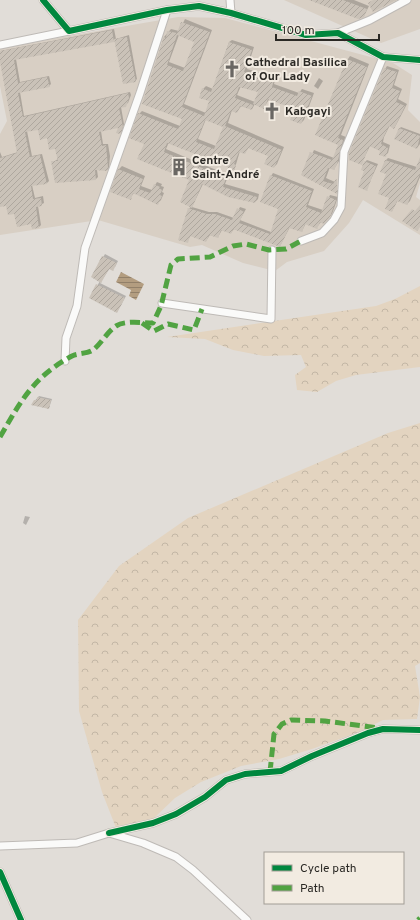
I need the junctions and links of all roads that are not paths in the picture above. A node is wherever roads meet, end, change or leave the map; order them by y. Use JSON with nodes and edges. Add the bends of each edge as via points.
{"nodes":[{"id":1,"x":43,"y":0,"type":"edge"},
{"id":2,"x":230,"y":0,"type":"edge"},
{"id":3,"x":408,"y":0,"type":"edge"},
{"id":4,"x":167,"y":10,"type":"junction"},
{"id":5,"x":231,"y":13,"type":"junction"},
{"id":6,"x":69,"y":31,"type":"junction"},
{"id":7,"x":338,"y":33,"type":"junction"},
{"id":8,"x":0,"y":45,"type":"edge"},
{"id":9,"x":382,"y":57,"type":"junction"},
{"id":10,"x":420,"y":60,"type":"edge"},
{"id":11,"x":302,"y":241,"type":"dead end"},
{"id":12,"x":272,"y":250,"type":"dead end"},
{"id":13,"x":162,"y":303,"type":"dead end"},
{"id":14,"x":66,"y":361,"type":"dead end"},
{"id":15,"x":420,"y":730,"type":"edge"},
{"id":16,"x":109,"y":833,"type":"junction"},
{"id":17,"x":0,"y":846,"type":"edge"},
{"id":18,"x":0,"y":872,"type":"edge"},
{"id":19,"x":20,"y":920,"type":"edge"},
{"id":20,"x":247,"y":920,"type":"edge"}],
"edges":[{"from":1,"to":6,"type":"street"},
{"from":2,"to":5,"type":"street"},
{"from":3,"to":7,"type":"street"},
{"from":4,"to":5,"type":"street","via":[[199,6]]},
{"from":4,"to":6,"type":"street"},
{"from":4,"to":14,"type":"street","via":[[85,248],[77,306],[66,338]]},
{"from":5,"to":7,"type":"street","via":[[306,35]]},
{"from":6,"to":8,"type":"street"},
{"from":7,"to":9,"type":"street"},
{"from":9,"to":10,"type":"street"},
{"from":9,"to":11,"type":"street","via":[[344,152],[341,207],[334,220],[322,232]]},
{"from":12,"to":13,"type":"street","via":[[270,319]]},
{"from":15,"to":16,"type":"street","via":[[384,729],[368,733],[281,771],[245,774],[226,780],[205,797],[176,814],[153,823]]},
{"from":16,"to":17,"type":"street","via":[[77,843]]},
{"from":16,"to":20,"type":"street","via":[[143,843],[176,857]]},
{"from":18,"to":19,"type":"street"}]}
